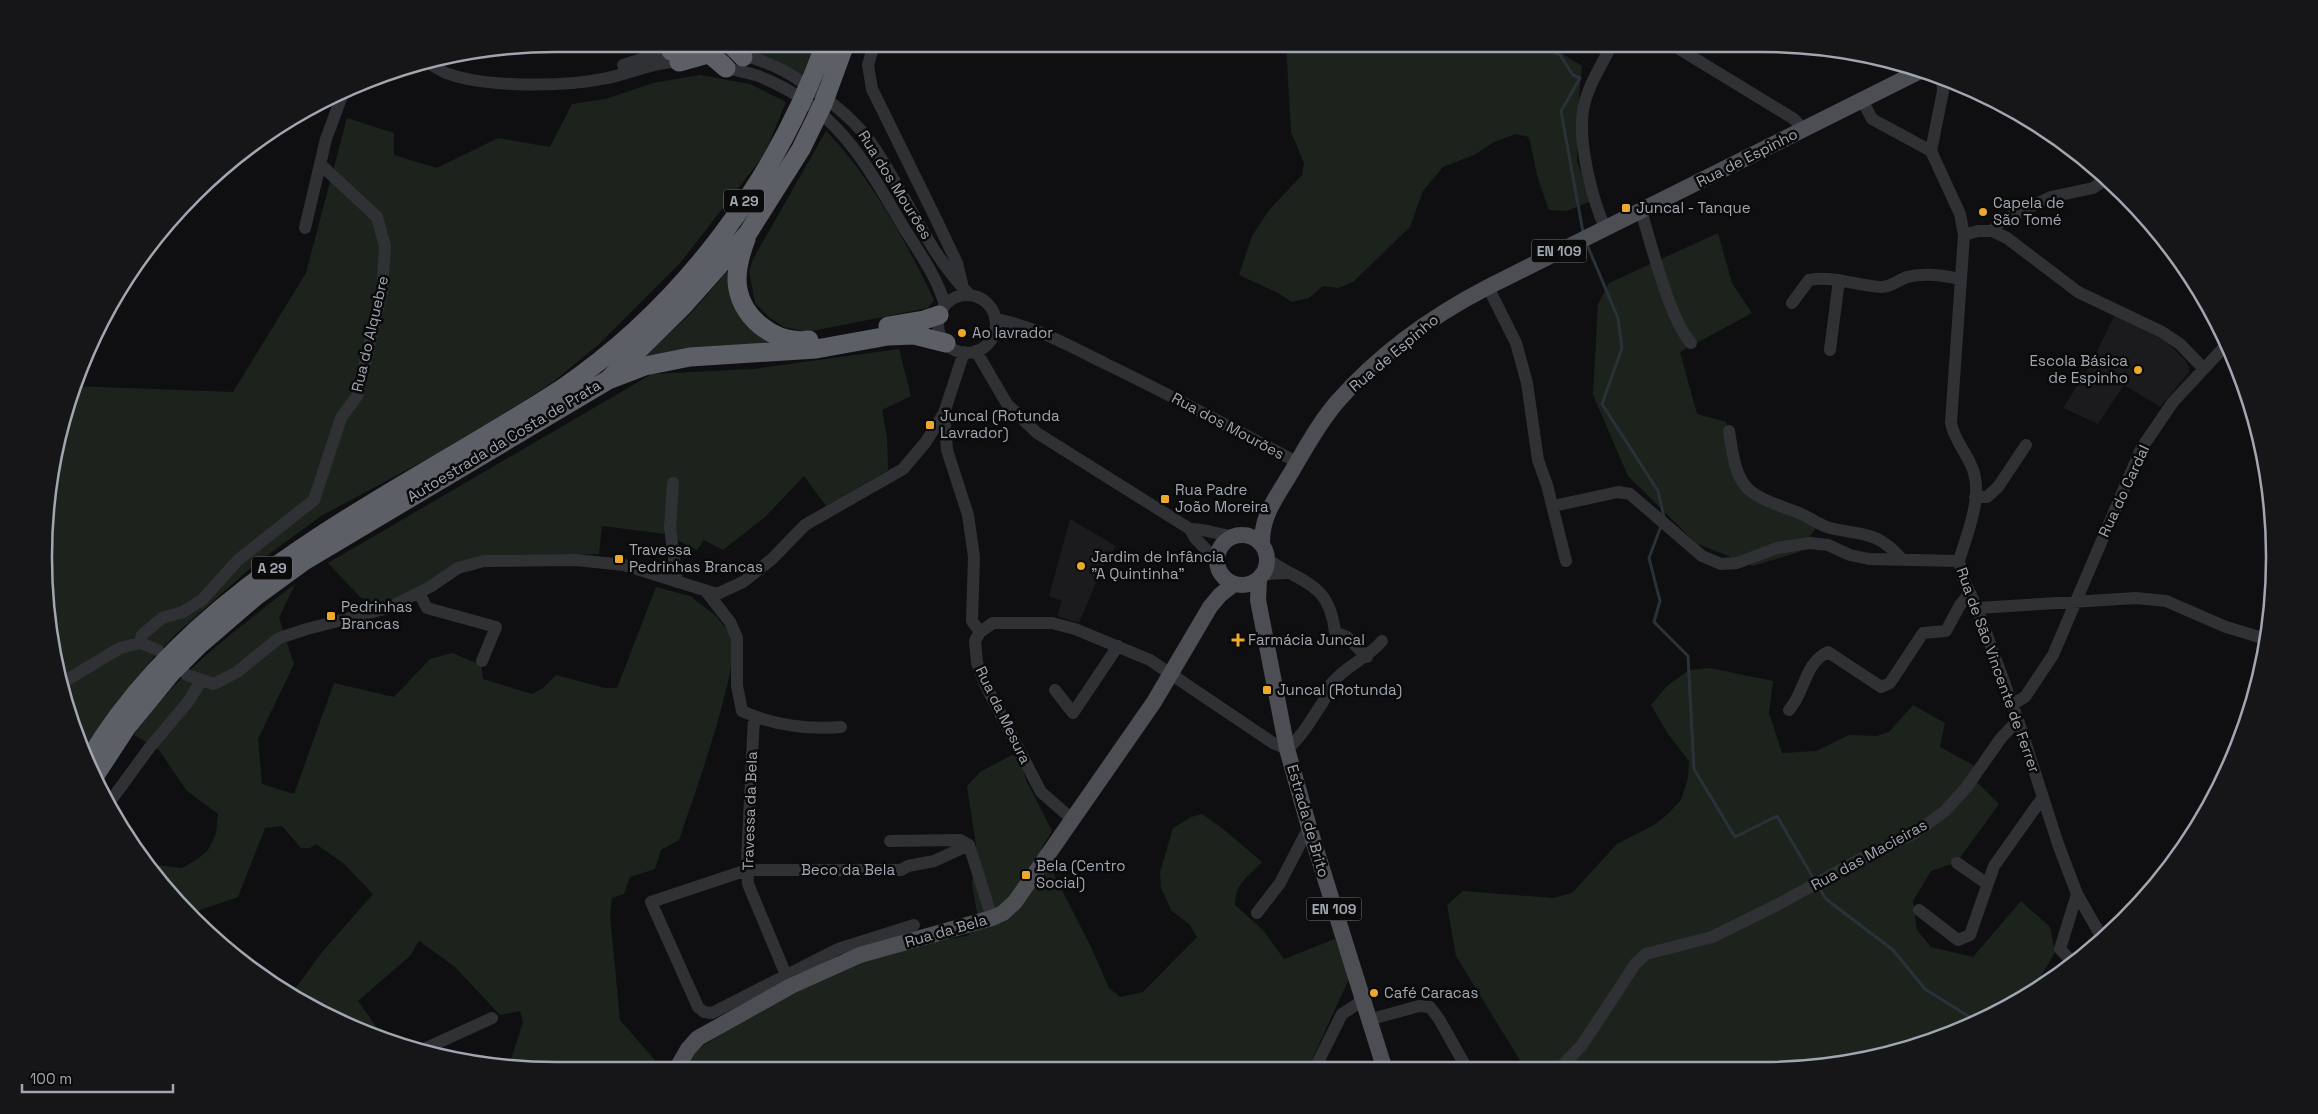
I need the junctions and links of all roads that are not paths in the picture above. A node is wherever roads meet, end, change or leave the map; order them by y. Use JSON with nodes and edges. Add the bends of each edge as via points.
{"nodes":[{"id":1,"x":677,"y":52,"type":"edge"},
{"id":2,"x":703,"y":52,"type":"edge"},
{"id":3,"x":714,"y":52,"type":"edge"},
{"id":4,"x":742,"y":52,"type":"edge"},
{"id":5,"x":822,"y":52,"type":"edge"},
{"id":6,"x":842,"y":52,"type":"edge"},
{"id":7,"x":872,"y":52,"type":"edge"},
{"id":8,"x":1608,"y":52,"type":"edge"},
{"id":9,"x":1684,"y":52,"type":"edge"},
{"id":10,"x":436,"y":68,"type":"edge"},
{"id":11,"x":726,"y":68,"type":"junction"},
{"id":12,"x":1911,"y":76,"type":"edge"},
{"id":13,"x":1943,"y":87,"type":"edge"},
{"id":14,"x":1862,"y":100,"type":"junction"},
{"id":15,"x":340,"y":102,"type":"edge"},
{"id":16,"x":1804,"y":130,"type":"junction"},
{"id":17,"x":1930,"y":151,"type":"junction"},
{"id":18,"x":320,"y":164,"type":"junction"},
{"id":19,"x":2100,"y":183,"type":"edge"},
{"id":20,"x":1641,"y":211,"type":"junction"},
{"id":21,"x":305,"y":228,"type":"dead end"},
{"id":22,"x":1606,"y":228,"type":"junction"},
{"id":23,"x":1992,"y":232,"type":"junction"},
{"id":24,"x":748,"y":233,"type":"junction"},
{"id":25,"x":1964,"y":235,"type":"junction"},
{"id":26,"x":1961,"y":278,"type":"junction"},
{"id":27,"x":1839,"y":280,"type":"junction"},
{"id":28,"x":1488,"y":287,"type":"junction"},
{"id":29,"x":967,"y":292,"type":"junction"},
{"id":30,"x":1792,"y":304,"type":"dead end"},
{"id":31,"x":942,"y":310,"type":"junction"},
{"id":32,"x":995,"y":319,"type":"junction"},
{"id":33,"x":946,"y":343,"type":"junction"},
{"id":34,"x":1691,"y":343,"type":"dead end"},
{"id":35,"x":1830,"y":350,"type":"dead end"},
{"id":36,"x":2221,"y":350,"type":"edge"},
{"id":37,"x":970,"y":352,"type":"junction"},
{"id":38,"x":2204,"y":369,"type":"junction"},
{"id":39,"x":608,"y":380,"type":"junction"},
{"id":40,"x":944,"y":413,"type":"junction"},
{"id":41,"x":1729,"y":431,"type":"dead end"},
{"id":42,"x":925,"y":443,"type":"junction"},
{"id":43,"x":2026,"y":445,"type":"dead end"},
{"id":44,"x":947,"y":450,"type":"junction"},
{"id":45,"x":1297,"y":462,"type":"junction"},
{"id":46,"x":673,"y":483,"type":"dead end"},
{"id":47,"x":1975,"y":497,"type":"junction"},
{"id":48,"x":1553,"y":506,"type":"junction"},
{"id":49,"x":1266,"y":514,"type":"junction"},
{"id":50,"x":1190,"y":529,"type":"junction"},
{"id":51,"x":1236,"y":536,"type":"junction"},
{"id":52,"x":1901,"y":558,"type":"junction"},
{"id":53,"x":1566,"y":561,"type":"dead end"},
{"id":54,"x":1959,"y":561,"type":"junction"},
{"id":55,"x":1263,"y":564,"type":"junction"},
{"id":56,"x":1217,"y":565,"type":"junction"},
{"id":57,"x":677,"y":582,"type":"junction"},
{"id":58,"x":1239,"y":585,"type":"junction"},
{"id":59,"x":706,"y":591,"type":"junction"},
{"id":60,"x":419,"y":593,"type":"junction"},
{"id":61,"x":1969,"y":594,"type":"junction"},
{"id":62,"x":1258,"y":600,"type":"junction"},
{"id":63,"x":2075,"y":601,"type":"junction"},
{"id":64,"x":1210,"y":607,"type":"junction"},
{"id":65,"x":1977,"y":608,"type":"junction"},
{"id":66,"x":980,"y":632,"type":"junction"},
{"id":67,"x":2259,"y":637,"type":"edge"},
{"id":68,"x":1382,"y":641,"type":"dead end"},
{"id":69,"x":140,"y":644,"type":"junction"},
{"id":70,"x":1118,"y":646,"type":"junction"},
{"id":71,"x":158,"y":650,"type":"dead end"},
{"id":72,"x":1367,"y":657,"type":"junction"},
{"id":73,"x":482,"y":661,"type":"dead end"},
{"id":74,"x":1171,"y":673,"type":"junction"},
{"id":75,"x":187,"y":676,"type":"dead end"},
{"id":76,"x":68,"y":680,"type":"edge"},
{"id":77,"x":201,"y":681,"type":"junction"},
{"id":78,"x":1055,"y":690,"type":"dead end"},
{"id":79,"x":2011,"y":705,"type":"junction"},
{"id":80,"x":1789,"y":710,"type":"dead end"},
{"id":81,"x":754,"y":717,"type":"junction"},
{"id":82,"x":2018,"y":720,"type":"junction"},
{"id":83,"x":841,"y":727,"type":"dead end"},
{"id":84,"x":1287,"y":749,"type":"junction"},
{"id":85,"x":93,"y":754,"type":"edge"},
{"id":86,"x":100,"y":768,"type":"edge"},
{"id":87,"x":113,"y":796,"type":"edge"},
{"id":88,"x":2043,"y":798,"type":"junction"},
{"id":89,"x":1073,"y":820,"type":"junction"},
{"id":90,"x":1308,"y":827,"type":"junction"},
{"id":91,"x":890,"y":841,"type":"dead end"},
{"id":92,"x":969,"y":845,"type":"junction"},
{"id":93,"x":1957,"y":863,"type":"dead end"},
{"id":94,"x":747,"y":870,"type":"junction"},
{"id":95,"x":1986,"y":883,"type":"junction"},
{"id":96,"x":2077,"y":894,"type":"junction"},
{"id":97,"x":1919,"y":910,"type":"dead end"},
{"id":98,"x":1257,"y":913,"type":"dead end"},
{"id":99,"x":992,"y":918,"type":"junction"},
{"id":100,"x":914,"y":925,"type":"dead end"},
{"id":101,"x":2099,"y":932,"type":"edge"},
{"id":102,"x":2068,"y":957,"type":"edge"},
{"id":103,"x":788,"y":980,"type":"junction"},
{"id":104,"x":1362,"y":1001,"type":"junction"},
{"id":105,"x":704,"y":1012,"type":"joint"},
{"id":106,"x":492,"y":1018,"type":"dead end"},
{"id":107,"x":1368,"y":1020,"type":"junction"},
{"id":108,"x":432,"y":1045,"type":"edge"},
{"id":109,"x":681,"y":1062,"type":"edge"},
{"id":110,"x":1318,"y":1062,"type":"edge"},
{"id":111,"x":1382,"y":1062,"type":"edge"},
{"id":112,"x":1463,"y":1062,"type":"edge"},
{"id":113,"x":1566,"y":1062,"type":"edge"}],
"edges":[{"from":1,"to":2,"type":"highway","via":[[698,57]]},
{"from":1,"to":10,"type":"street","name":"Rua dos Mourões","via":[[550,84],[467,78]]},
{"from":1,"to":11,"type":"street","name":"Rua dos Mourões"},
{"from":3,"to":11,"type":"highway"},
{"from":4,"to":29,"type":"street","name":"Rua dos Mourões","via":[[792,74],[857,125],[883,161],[946,267]]},
{"from":5,"to":85,"type":"highway","name":"Autoestrada da Costa de Prata","number":"A 29","via":[[784,139],[742,204],[706,255],[644,323],[587,372],[560,390],[295,551],[246,586],[190,634],[138,691]]},
{"from":6,"to":24,"type":"highway","name":"Autoestrada da Costa de Prata","number":"A 29","via":[[823,104],[801,149]]},
{"from":7,"to":29,"type":"street","via":[[868,65],[872,89],[957,263]]},
{"from":8,"to":22,"type":"street","via":[[1583,110],[1582,131],[1599,214]]},
{"from":9,"to":16,"type":"street","via":[[1794,119]]},
{"from":11,"to":31,"type":"street","name":"Rua dos Mourões","via":[[760,77],[817,110],[847,137],[871,170],[932,274]]},
{"from":12,"to":14,"type":"main road","name":"Rua de Espinho","number":"EN 109"},
{"from":13,"to":17,"type":"street"},
{"from":14,"to":16,"type":"main road","name":"Rua de Espinho","number":"EN 109"},
{"from":14,"to":17,"type":"street","via":[[1872,118]]},
{"from":15,"to":18,"type":"street"},
{"from":16,"to":20,"type":"main road","name":"Rua de Espinho","number":"EN 109"},
{"from":17,"to":25,"type":"street","name":"Rua de São Vincente de Ferrer","via":[[1960,214]]},
{"from":18,"to":21,"type":"street"},
{"from":18,"to":69,"type":"street","name":"Rua do Alquebre","via":[[377,217],[385,246],[382,292],[357,396],[341,418],[314,500],[238,560],[202,600],[183,612],[162,618],[142,635]]},
{"from":19,"to":23,"type":"street","via":[[2093,188],[2050,197],[2001,221]]},
{"from":20,"to":22,"type":"main road","name":"Rua de Espinho","number":"EN 109"},
{"from":20,"to":34,"type":"street","via":[[1669,299],[1683,334]]},
{"from":22,"to":28,"type":"main road","name":"Rua de Espinho","number":"EN 109"},
{"from":23,"to":25,"type":"street"},
{"from":23,"to":38,"type":"street","via":[[2007,238],[2078,292],[2162,332],[2180,344]]},
{"from":24,"to":31,"type":"highway","via":[[738,269],[738,291],[749,314],[780,337],[804,340],[924,320]]},
{"from":24,"to":39,"type":"highway","name":"Autoestrada da Costa de Prata","number":"A 29","via":[[684,305]]},
{"from":25,"to":26,"type":"street","name":"Rua de São Vincente de Ferrer"},
{"from":26,"to":27,"type":"street","via":[[1925,274],[1883,287]]},
{"from":26,"to":47,"type":"street","name":"Rua de São Vincente de Ferrer","via":[[1951,423],[1952,432],[1975,476]]},
{"from":27,"to":30,"type":"street","via":[[1809,280]]},
{"from":27,"to":35,"type":"street"},
{"from":28,"to":45,"type":"main road","name":"Rua de Espinho","number":"EN 109","via":[[1426,322],[1367,373],[1337,402]]},
{"from":28,"to":48,"type":"street","via":[[1516,343],[1527,382],[1538,460]]},
{"from":29,"to":31,"type":"street"},
{"from":29,"to":32,"type":"street","via":[[984,302]]},
{"from":31,"to":33,"type":"street","via":[[938,327]]},
{"from":32,"to":37,"type":"street","via":[[991,339],[985,346]]},
{"from":32,"to":45,"type":"street","name":"Rua dos Mourões","via":[[1028,326]]},
{"from":33,"to":37,"type":"street","via":[[951,348]]},
{"from":33,"to":39,"type":"highway","via":[[914,335],[888,336],[809,350],[690,356],[645,366]]},
{"from":36,"to":38,"type":"street","name":"Rua do Cardal"},
{"from":37,"to":40,"type":"street"},
{"from":37,"to":50,"type":"street","via":[[1007,404],[1037,433]]},
{"from":38,"to":63,"type":"street","name":"Rua do Cardal","via":[[2173,402],[2141,449]]},
{"from":39,"to":86,"type":"highway","name":"Autoestrada da Costa de Prata","number":"A 29","via":[[304,561],[256,596],[199,644],[171,673],[126,728]]},
{"from":40,"to":42,"type":"street"},
{"from":40,"to":44,"type":"street","name":"Rua da Mesura"},
{"from":41,"to":52,"type":"street","via":[[1734,467],[1740,481],[1752,492],[1828,528],[1872,535],[1888,544]]},
{"from":42,"to":44,"type":"street","via":[[937,444]]},
{"from":42,"to":59,"type":"street","via":[[903,469],[805,525],[772,560],[743,582],[716,594]]},
{"from":43,"to":47,"type":"street","via":[[1998,487],[1987,497]]},
{"from":44,"to":66,"type":"street","name":"Rua da Mesura","via":[[968,516],[974,557],[972,621]]},
{"from":45,"to":49,"type":"main road","name":"Rua de Espinho","number":"EN 109"},
{"from":46,"to":57,"type":"street","via":[[670,527]]},
{"from":47,"to":54,"type":"street","name":"Rua de São Vincente de Ferrer"},
{"from":48,"to":52,"type":"street","via":[[1618,492],[1630,494],[1702,556],[1721,564],[1737,563],[1777,548],[1810,543],[1828,545],[1869,560]]},
{"from":48,"to":53,"type":"street"},
{"from":49,"to":51,"type":"main road","name":"Rua de Espinho","number":"EN 109"},
{"from":49,"to":55,"type":"main road","name":"Rua de Espinho","number":"EN 109","via":[[1262,532]]},
{"from":50,"to":51,"type":"street"},
{"from":50,"to":56,"type":"street"},
{"from":51,"to":55,"type":"main road","via":[[1249,536]]},
{"from":51,"to":56,"type":"main road","number":"EN 109","via":[[1220,546]]},
{"from":52,"to":54,"type":"street"},
{"from":54,"to":61,"type":"street","name":"Rua de São Vincente de Ferrer"},
{"from":55,"to":58,"type":"main road"},
{"from":55,"to":62,"type":"main road","name":"Estrada de Brito","number":"EN 109"},
{"from":55,"to":72,"type":"street","via":[[1279,572],[1290,573],[1317,588],[1328,602],[1335,632],[1347,637]]},
{"from":56,"to":58,"type":"main road","via":[[1222,576]]},
{"from":56,"to":64,"type":"main road","name":"Rua da Bela"},
{"from":57,"to":59,"type":"street"},
{"from":57,"to":60,"type":"street","via":[[624,565],[576,560],[484,561],[458,568]]},
{"from":58,"to":62,"type":"main road","via":[[1252,592]]},
{"from":58,"to":64,"type":"main road","name":"Rua da Bela","via":[[1220,595]]},
{"from":59,"to":81,"type":"street","via":[[730,622],[737,638],[742,711]]},
{"from":60,"to":73,"type":"street","via":[[427,608],[496,627]]},
{"from":60,"to":77,"type":"street","via":[[388,608],[278,638],[237,672],[214,684]]},
{"from":61,"to":65,"type":"street","name":"Rua de São Vincente de Ferrer"},
{"from":61,"to":80,"type":"street","via":[[1946,631],[1923,633],[1890,683],[1881,687],[1828,652],[1817,659],[1803,680],[1797,701]]},
{"from":62,"to":84,"type":"main road","name":"Estrada de Brito","number":"EN 109"},
{"from":63,"to":65,"type":"street"},
{"from":63,"to":67,"type":"street","via":[[2136,598],[2166,601],[2226,627]]},
{"from":63,"to":79,"type":"street","name":"Rua do Cardal","via":[[2052,655],[2026,697]]},
{"from":64,"to":74,"type":"main road","name":"Rua da Bela"},
{"from":65,"to":79,"type":"street","name":"Rua de São Vincente de Ferrer"},
{"from":66,"to":70,"type":"street","via":[[993,623],[1052,623]]},
{"from":66,"to":89,"type":"street","name":"Rua da Mesura","via":[[975,641],[977,663],[986,686],[1041,792]]},
{"from":68,"to":72,"type":"street"},
{"from":69,"to":71,"type":"street"},
{"from":69,"to":76,"type":"street","via":[[120,648]]},
{"from":70,"to":74,"type":"street"},
{"from":70,"to":78,"type":"street","via":[[1073,713]]},
{"from":72,"to":84,"type":"street","via":[[1342,672],[1296,742]]},
{"from":74,"to":84,"type":"street","via":[[1273,743]]},
{"from":74,"to":89,"type":"main road","name":"Rua da Bela"},
{"from":75,"to":77,"type":"street"},
{"from":77,"to":87,"type":"street"},
{"from":79,"to":82,"type":"street","name":"Rua de São Vincente de Ferrer"},
{"from":81,"to":83,"type":"street","via":[[816,729]]},
{"from":81,"to":94,"type":"street","name":"Travessa da Bela"},
{"from":82,"to":88,"type":"street","name":"Rua de São Vincente de Ferrer"},
{"from":82,"to":113,"type":"street","name":"Rua das Macieiras","via":[[1945,812],[1915,833],[1712,936],[1646,954],[1636,963],[1582,1044]]},
{"from":84,"to":90,"type":"main road","name":"Estrada de Brito","number":"EN 109"},
{"from":88,"to":95,"type":"street","via":[[1994,866]]},
{"from":88,"to":96,"type":"street","name":"Rua de São Vincente de Ferrer"},
{"from":89,"to":99,"type":"main road","name":"Rua da Bela","via":[[1015,902],[1004,913]]},
{"from":90,"to":98,"type":"street","via":[[1280,883]]},
{"from":90,"to":104,"type":"main road","name":"Estrada de Brito","number":"EN 109"},
{"from":91,"to":92,"type":"street","via":[[960,840]]},
{"from":92,"to":94,"type":"street","name":"Beco da Bela","via":[[934,861],[901,870]]},
{"from":92,"to":99,"type":"street"},
{"from":93,"to":95,"type":"street"},
{"from":94,"to":103,"type":"street","name":"Travessa da Bela","via":[[748,884]]},
{"from":94,"to":105,"type":"street","name":"Beco da Bela","via":[[651,902],[698,1007]]},
{"from":95,"to":97,"type":"street","via":[[1970,935],[1958,940]]},
{"from":96,"to":101,"type":"street","name":"Rua de São Vincente de Ferrer"},
{"from":96,"to":102,"type":"street","via":[[2060,949]]},
{"from":99,"to":103,"type":"main road","name":"Rua da Bela","via":[[860,955]]},
{"from":100,"to":103,"type":"street","name":"Rua da Bela","via":[[838,948]]},
{"from":103,"to":105,"type":"street","name":"Rua da Bela","via":[[712,1013]]},
{"from":103,"to":109,"type":"main road","name":"Rua da Bela","via":[[698,1038]]},
{"from":104,"to":107,"type":"main road","name":"Estrada de Brito","number":"EN 109"},
{"from":104,"to":110,"type":"street","via":[[1342,1014]]},
{"from":106,"to":108,"type":"street"},
{"from":107,"to":111,"type":"main road","name":"Estrada de Brito","number":"EN 109"},
{"from":107,"to":112,"type":"street","via":[[1419,1006],[1430,1008]]}]}
